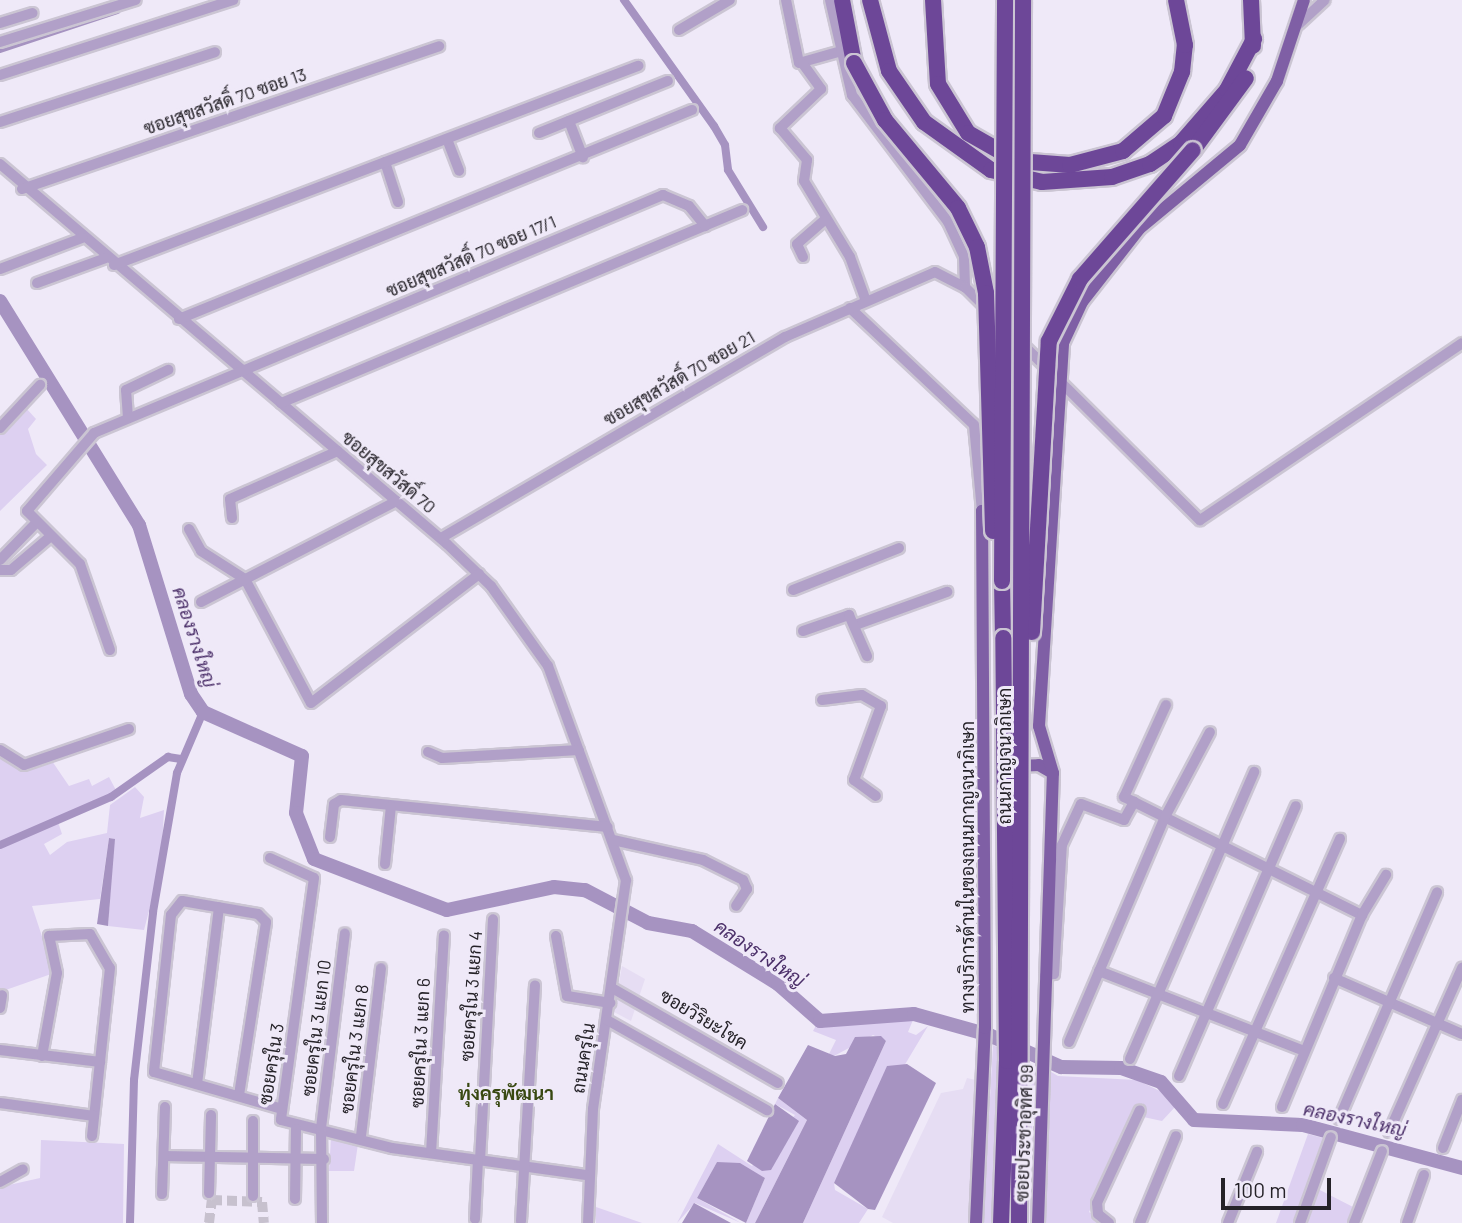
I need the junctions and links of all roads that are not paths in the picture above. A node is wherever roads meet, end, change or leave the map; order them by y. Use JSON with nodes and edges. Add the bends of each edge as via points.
{"nodes":[{"id":1,"x":135,"y":0,"type":"edge"},
{"id":2,"x":233,"y":0,"type":"edge"},
{"id":3,"x":730,"y":0,"type":"edge"},
{"id":4,"x":786,"y":0,"type":"edge"},
{"id":5,"x":830,"y":0,"type":"edge"},
{"id":6,"x":842,"y":0,"type":"edge"},
{"id":7,"x":870,"y":0,"type":"edge"},
{"id":8,"x":933,"y":0,"type":"edge"},
{"id":9,"x":1005,"y":0,"type":"edge"},
{"id":10,"x":1023,"y":0,"type":"edge"},
{"id":11,"x":1176,"y":0,"type":"edge"},
{"id":12,"x":1251,"y":0,"type":"edge"},
{"id":13,"x":1304,"y":0,"type":"edge"},
{"id":14,"x":1325,"y":0,"type":"edge"},
{"id":15,"x":32,"y":13,"type":"dead end"},
{"id":16,"x":0,"y":23,"type":"edge"},
{"id":17,"x":1299,"y":24,"type":"junction"},
{"id":18,"x":679,"y":30,"type":"dead end"},
{"id":19,"x":1254,"y":39,"type":"junction"},
{"id":20,"x":0,"y":42,"type":"edge"},
{"id":21,"x":439,"y":46,"type":"dead end"},
{"id":22,"x":215,"y":52,"type":"dead end"},
{"id":23,"x":838,"y":52,"type":"junction"},
{"id":24,"x":803,"y":64,"type":"junction"},
{"id":25,"x":638,"y":66,"type":"dead end"},
{"id":26,"x":0,"y":75,"type":"edge"},
{"id":27,"x":668,"y":81,"type":"dead end"},
{"id":28,"x":692,"y":110,"type":"dead end"},
{"id":29,"x":569,"y":121,"type":"junction"},
{"id":30,"x":0,"y":122,"type":"edge"},
{"id":31,"x":539,"y":133,"type":"dead end"},
{"id":32,"x":447,"y":139,"type":"junction"},
{"id":33,"x":583,"y":157,"type":"junction"},
{"id":34,"x":385,"y":162,"type":"junction"},
{"id":35,"x":0,"y":164,"type":"edge"},
{"id":36,"x":459,"y":171,"type":"dead end"},
{"id":37,"x":23,"y":189,"type":"junction"},
{"id":38,"x":398,"y":202,"type":"dead end"},
{"id":39,"x":742,"y":210,"type":"dead end"},
{"id":40,"x":826,"y":219,"type":"junction"},
{"id":41,"x":705,"y":226,"type":"junction"},
{"id":42,"x":82,"y":238,"type":"junction"},
{"id":43,"x":803,"y":257,"type":"dead end"},
{"id":44,"x":110,"y":261,"type":"junction"},
{"id":45,"x":0,"y":269,"type":"edge"},
{"id":46,"x":37,"y":283,"type":"dead end"},
{"id":47,"x":965,"y":286,"type":"junction"},
{"id":48,"x":866,"y":301,"type":"junction"},
{"id":49,"x":850,"y":308,"type":"junction"},
{"id":50,"x":180,"y":319,"type":"junction"},
{"id":51,"x":1462,"y":342,"type":"edge"},
{"id":52,"x":168,"y":370,"type":"dead end"},
{"id":53,"x":242,"y":371,"type":"junction"},
{"id":54,"x":1058,"y":376,"type":"junction"},
{"id":55,"x":40,"y":385,"type":"dead end"},
{"id":56,"x":281,"y":403,"type":"junction"},
{"id":57,"x":128,"y":418,"type":"junction"},
{"id":58,"x":0,"y":428,"type":"edge"},
{"id":59,"x":338,"y":451,"type":"junction"},
{"id":60,"x":1052,"y":500,"type":"junction"},
{"id":61,"x":397,"y":501,"type":"junction"},
{"id":62,"x":982,"y":511,"type":"junction"},
{"id":63,"x":232,"y":518,"type":"dead end"},
{"id":64,"x":36,"y":523,"type":"junction"},
{"id":65,"x":189,"y":529,"type":"dead end"},
{"id":66,"x":51,"y":536,"type":"junction"},
{"id":67,"x":441,"y":538,"type":"junction"},
{"id":68,"x":899,"y":548,"type":"dead end"},
{"id":69,"x":0,"y":560,"type":"edge"},
{"id":70,"x":0,"y":570,"type":"edge"},
{"id":71,"x":479,"y":574,"type":"junction"},
{"id":72,"x":245,"y":579,"type":"junction"},
{"id":73,"x":1002,"y":582,"type":"junction"},
{"id":74,"x":793,"y":590,"type":"dead end"},
{"id":75,"x":947,"y":592,"type":"dead end"},
{"id":76,"x":201,"y":602,"type":"dead end"},
{"id":77,"x":858,"y":624,"type":"junction"},
{"id":78,"x":803,"y":631,"type":"dead end"},
{"id":79,"x":110,"y":650,"type":"dead end"},
{"id":80,"x":867,"y":656,"type":"dead end"},
{"id":81,"x":822,"y":700,"type":"dead end"},
{"id":82,"x":1167,"y":705,"type":"dead end"},
{"id":83,"x":129,"y":729,"type":"dead end"},
{"id":84,"x":1023,"y":732,"type":"junction"},
{"id":85,"x":1210,"y":732,"type":"dead end"},
{"id":86,"x":0,"y":750,"type":"edge"},
{"id":87,"x":579,"y":750,"type":"junction"},
{"id":88,"x":428,"y":752,"type":"dead end"},
{"id":89,"x":986,"y":767,"type":"junction"},
{"id":90,"x":1254,"y":772,"type":"dead end"},
{"id":91,"x":1053,"y":773,"type":"junction"},
{"id":92,"x":876,"y":796,"type":"dead end"},
{"id":93,"x":1134,"y":802,"type":"junction"},
{"id":94,"x":391,"y":806,"type":"junction"},
{"id":95,"x":1296,"y":806,"type":"dead end"},
{"id":96,"x":1165,"y":817,"type":"junction"},
{"id":97,"x":608,"y":827,"type":"junction"},
{"id":98,"x":330,"y":837,"type":"dead end"},
{"id":99,"x":1340,"y":839,"type":"dead end"},
{"id":100,"x":613,"y":840,"type":"junction"},
{"id":101,"x":1219,"y":846,"type":"junction"},
{"id":102,"x":1056,"y":850,"type":"junction"},
{"id":103,"x":270,"y":858,"type":"dead end"},
{"id":104,"x":384,"y":864,"type":"dead end"},
{"id":105,"x":1265,"y":869,"type":"junction"},
{"id":106,"x":1385,"y":875,"type":"dead end"},
{"id":107,"x":1437,"y":891,"type":"dead end"},
{"id":108,"x":1314,"y":894,"type":"junction"},
{"id":109,"x":624,"y":898,"type":"joint"},
{"id":110,"x":736,"y":906,"type":"dead end"},
{"id":111,"x":219,"y":907,"type":"junction"},
{"id":112,"x":1362,"y":915,"type":"junction"},
{"id":113,"x":493,"y":919,"type":"dead end"},
{"id":114,"x":345,"y":933,"type":"dead end"},
{"id":115,"x":444,"y":934,"type":"dead end"},
{"id":116,"x":556,"y":936,"type":"dead end"},
{"id":117,"x":381,"y":968,"type":"dead end"},
{"id":118,"x":1462,"y":968,"type":"edge"},
{"id":119,"x":1098,"y":971,"type":"junction"},
{"id":120,"x":1334,"y":978,"type":"junction"},
{"id":121,"x":535,"y":985,"type":"dead end"},
{"id":122,"x":612,"y":988,"type":"junction"},
{"id":123,"x":1154,"y":992,"type":"junction"},
{"id":124,"x":2,"y":995,"type":"dead end"},
{"id":125,"x":1387,"y":1001,"type":"junction"},
{"id":126,"x":610,"y":1003,"type":"junction"},
{"id":127,"x":0,"y":1008,"type":"edge"},
{"id":128,"x":1203,"y":1011,"type":"junction"},
{"id":129,"x":607,"y":1020,"type":"junction"},
{"id":130,"x":1437,"y":1025,"type":"junction"},
{"id":131,"x":1253,"y":1031,"type":"junction"},
{"id":132,"x":1462,"y":1034,"type":"edge"},
{"id":133,"x":1069,"y":1042,"type":"dead end"},
{"id":134,"x":0,"y":1050,"type":"edge"},
{"id":135,"x":1304,"y":1051,"type":"junction"},
{"id":136,"x":42,"y":1056,"type":"junction"},
{"id":137,"x":1130,"y":1059,"type":"dead end"},
{"id":138,"x":100,"y":1062,"type":"junction"},
{"id":139,"x":1179,"y":1076,"type":"dead end"},
{"id":140,"x":778,"y":1083,"type":"dead end"},
{"id":141,"x":197,"y":1084,"type":"junction"},
{"id":142,"x":239,"y":1095,"type":"junction"},
{"id":143,"x":1462,"y":1100,"type":"edge"},
{"id":144,"x":0,"y":1103,"type":"edge"},
{"id":145,"x":1223,"y":1104,"type":"dead end"},
{"id":146,"x":165,"y":1107,"type":"dead end"},
{"id":147,"x":1282,"y":1107,"type":"dead end"},
{"id":148,"x":282,"y":1109,"type":"junction"},
{"id":149,"x":767,"y":1110,"type":"dead end"},
{"id":150,"x":1140,"y":1111,"type":"dead end"},
{"id":151,"x":211,"y":1115,"type":"dead end"},
{"id":152,"x":94,"y":1116,"type":"junction"},
{"id":153,"x":1339,"y":1119,"type":"dead end"},
{"id":154,"x":254,"y":1121,"type":"dead end"},
{"id":155,"x":296,"y":1129,"type":"dead end"},
{"id":156,"x":325,"y":1129,"type":"junction"},
{"id":157,"x":1389,"y":1132,"type":"dead end"},
{"id":158,"x":92,"y":1136,"type":"dead end"},
{"id":159,"x":361,"y":1136,"type":"junction"},
{"id":160,"x":1176,"y":1136,"type":"dead end"},
{"id":161,"x":1331,"y":1137,"type":"dead end"},
{"id":162,"x":1443,"y":1148,"type":"dead end"},
{"id":163,"x":1382,"y":1151,"type":"dead end"},
{"id":164,"x":1257,"y":1152,"type":"dead end"},
{"id":165,"x":431,"y":1153,"type":"junction"},
{"id":166,"x":164,"y":1156,"type":"junction"},
{"id":167,"x":209,"y":1157,"type":"junction"},
{"id":168,"x":253,"y":1157,"type":"junction"},
{"id":169,"x":295,"y":1158,"type":"junction"},
{"id":170,"x":324,"y":1159,"type":"junction"},
{"id":171,"x":479,"y":1160,"type":"junction"},
{"id":172,"x":524,"y":1168,"type":"junction"},
{"id":173,"x":23,"y":1169,"type":"dead end"},
{"id":174,"x":586,"y":1175,"type":"junction"},
{"id":175,"x":1424,"y":1175,"type":"dead end"},
{"id":176,"x":0,"y":1182,"type":"edge"},
{"id":177,"x":209,"y":1193,"type":"dead end"},
{"id":178,"x":163,"y":1194,"type":"dead end"},
{"id":179,"x":253,"y":1196,"type":"dead end"},
{"id":180,"x":295,"y":1199,"type":"dead end"},
{"id":181,"x":475,"y":1219,"type":"dead end"},
{"id":182,"x":521,"y":1221,"type":"dead end"},
{"id":183,"x":322,"y":1223,"type":"edge"},
{"id":184,"x":588,"y":1223,"type":"edge"},
{"id":185,"x":976,"y":1223,"type":"edge"},
{"id":186,"x":1001,"y":1223,"type":"edge"},
{"id":187,"x":1019,"y":1223,"type":"edge"},
{"id":188,"x":1038,"y":1223,"type":"edge"},
{"id":189,"x":1109,"y":1223,"type":"edge"},
{"id":190,"x":1140,"y":1223,"type":"edge"},
{"id":191,"x":1228,"y":1223,"type":"edge"},
{"id":192,"x":1300,"y":1223,"type":"edge"},
{"id":193,"x":1354,"y":1223,"type":"edge"},
{"id":194,"x":1407,"y":1223,"type":"edge"}],
"edges":[{"from":1,"to":20,"type":"street"},
{"from":2,"to":26,"type":"street"},
{"from":3,"to":18,"type":"street"},
{"from":4,"to":24,"type":"street"},
{"from":5,"to":23,"type":"street"},
{"from":6,"to":73,"type":"highway","bridge":true,"via":[[854,63],[885,120],[958,208],[977,247],[986,293],[993,535]]},
{"from":7,"to":19,"type":"highway","via":[[889,71],[924,122],[991,170],[1042,182],[1112,177],[1150,164],[1181,143],[1227,90]]},
{"from":8,"to":11,"type":"highway","via":[[934,64],[950,111],[989,150],[1041,165],[1086,163],[1144,137],[1175,96],[1185,45]]},
{"from":9,"to":73,"type":"highway","name":"ถนนกาญจนาภิเษก","bridge":true},
{"from":10,"to":84,"type":"highway","name":"ถนนกาญจนาภิเษก","bridge":true},
{"from":12,"to":19,"type":"highway"},
{"from":13,"to":17,"type":"main road"},
{"from":14,"to":17,"type":"street"},
{"from":15,"to":16,"type":"street"},
{"from":17,"to":54,"type":"main road","via":[[1277,81],[1240,145],[1139,229],[1107,264],[1068,333]]},
{"from":19,"to":84,"type":"highway","bridge":true,"via":[[1235,99],[1080,279],[1049,341]]},
{"from":21,"to":37,"type":"street","name":"ซอยสุขสวัสดิ์ 70 ซอย 13"},
{"from":22,"to":30,"type":"street"},
{"from":23,"to":24,"type":"street"},
{"from":23,"to":47,"type":"street","via":[[870,123],[948,222],[964,257]]},
{"from":24,"to":40,"type":"street","via":[[820,91],[780,128],[807,160],[804,181]]},
{"from":25,"to":32,"type":"street"},
{"from":27,"to":29,"type":"street"},
{"from":28,"to":33,"type":"street"},
{"from":29,"to":31,"type":"street"},
{"from":29,"to":33,"type":"street"},
{"from":32,"to":34,"type":"street"},
{"from":32,"to":36,"type":"street"},
{"from":33,"to":50,"type":"street"},
{"from":34,"to":38,"type":"street"},
{"from":34,"to":44,"type":"street"},
{"from":35,"to":37,"type":"street","name":"ซอยสุขสวัสดิ์ 70"},
{"from":37,"to":42,"type":"street","name":"ซอยสุขสวัสดิ์ 70"},
{"from":39,"to":41,"type":"street"},
{"from":40,"to":43,"type":"street","via":[[797,244]]},
{"from":40,"to":48,"type":"street"},
{"from":41,"to":53,"type":"street","name":"ซอยสุขสวัสดิ์ 70 ซอย 17/1","via":[[689,206],[663,195]]},
{"from":41,"to":56,"type":"street"},
{"from":42,"to":44,"type":"street","name":"ซอยสุขสวัสดิ์ 70"},
{"from":42,"to":45,"type":"street"},
{"from":44,"to":46,"type":"street"},
{"from":44,"to":50,"type":"street","name":"ซอยสุขสวัสดิ์ 70"},
{"from":47,"to":48,"type":"street","name":"ซอยสุขสวัสดิ์ 70 ซอย 21","via":[[945,274],[932,273]]},
{"from":47,"to":54,"type":"street"},
{"from":48,"to":49,"type":"street","name":"ซอยสุขสวัสดิ์ 70 ซอย 21"},
{"from":49,"to":62,"type":"street","via":[[974,425]]},
{"from":49,"to":67,"type":"street","name":"ซอยสุขสวัสดิ์ 70 ซอย 21","via":[[785,337]]},
{"from":50,"to":53,"type":"street","name":"ซอยสุขสวัสดิ์ 70"},
{"from":51,"to":54,"type":"street","via":[[1200,520]]},
{"from":52,"to":57,"type":"street","via":[[126,390]]},
{"from":53,"to":56,"type":"street","name":"ซอยสุขสวัสดิ์ 70"},
{"from":53,"to":57,"type":"street","name":"ซอยสุขสวัสดิ์ 70 ซอย 17/1"},
{"from":54,"to":60,"type":"main road"},
{"from":55,"to":58,"type":"street"},
{"from":56,"to":59,"type":"street","name":"ซอยสุขสวัสดิ์ 70"},
{"from":57,"to":64,"type":"street","name":"ซอยสุขสวัสดิ์ 70 ซอย 17/1","via":[[85,442],[27,511]]},
{"from":59,"to":61,"type":"street","name":"ซอยสุขสวัสดิ์ 70"},
{"from":59,"to":63,"type":"street","via":[[230,499]]},
{"from":60,"to":62,"type":"main road"},
{"from":60,"to":91,"type":"main road","via":[[1039,732]]},
{"from":61,"to":67,"type":"street","name":"ซอยสุขสวัสดิ์ 70"},
{"from":61,"to":72,"type":"street"},
{"from":62,"to":89,"type":"main road","name":"ทางบริการด้านในของถนนกาญจนาภิเษก"},
{"from":64,"to":66,"type":"street"},
{"from":64,"to":69,"type":"street"},
{"from":65,"to":72,"type":"street","via":[[201,551]]},
{"from":66,"to":70,"type":"street","via":[[13,568]]},
{"from":66,"to":79,"type":"street","via":[[80,564]]},
{"from":67,"to":71,"type":"street","name":"ซอยสุขสวัสดิ์ 70"},
{"from":68,"to":74,"type":"street"},
{"from":71,"to":72,"type":"street","via":[[311,703]]},
{"from":71,"to":87,"type":"street","name":"ซอยสุขสวัสดิ์ 70","via":[[548,666]]},
{"from":72,"to":76,"type":"street"},
{"from":73,"to":186,"type":"highway","name":"ถนนกาญจนาภิเษก","bridge":true,"via":[[1007,1061]]},
{"from":75,"to":77,"type":"street"},
{"from":77,"to":78,"type":"street","via":[[845,615]]},
{"from":77,"to":80,"type":"street"},
{"from":81,"to":92,"type":"street","via":[[862,695],[881,706],[854,780]]},
{"from":82,"to":93,"type":"street","via":[[1124,791]]},
{"from":83,"to":86,"type":"street","via":[[24,765]]},
{"from":84,"to":187,"type":"highway","name":"ถนนกาญจนาภิเษก","bridge":true},
{"from":85,"to":96,"type":"street"},
{"from":87,"to":88,"type":"street","via":[[442,758]]},
{"from":87,"to":97,"type":"street","name":"ซอยสุขสวัสดิ์ 70"},
{"from":89,"to":91,"type":"main road","via":[[1038,765]]},
{"from":89,"to":185,"type":"main road","name":"ทางบริการด้านในของถนนกาญจนาภิเษก","via":[[985,1034]]},
{"from":90,"to":101,"type":"street"},
{"from":91,"to":102,"type":"main road","name":"ซอยประชาอุทิศ 99"},
{"from":93,"to":96,"type":"street"},
{"from":93,"to":102,"type":"street","via":[[1124,820],[1084,802]]},
{"from":94,"to":97,"type":"street"},
{"from":94,"to":98,"type":"street","via":[[337,801]]},
{"from":94,"to":104,"type":"street"},
{"from":95,"to":105,"type":"street"},
{"from":96,"to":101,"type":"street"},
{"from":96,"to":119,"type":"street"},
{"from":97,"to":100,"type":"street","name":"ซอยสุขสวัสดิ์ 70"},
{"from":99,"to":108,"type":"street"},
{"from":100,"to":109,"type":"street","name":"ซอยสุขสวัสดิ์ 70","via":[[626,880]]},
{"from":100,"to":110,"type":"street","via":[[703,860],[743,880],[747,889]]},
{"from":101,"to":105,"type":"street"},
{"from":101,"to":123,"type":"street"},
{"from":102,"to":188,"type":"main road","name":"ซอยประชาอุทิศ 99","via":[[1045,976]]},
{"from":103,"to":148,"type":"street","name":"ซอยครุใน 3","via":[[314,878]]},
{"from":105,"to":108,"type":"street"},
{"from":105,"to":128,"type":"street"},
{"from":106,"to":112,"type":"street"},
{"from":107,"to":125,"type":"street"},
{"from":108,"to":112,"type":"street"},
{"from":108,"to":131,"type":"street"},
{"from":109,"to":122,"type":"street","name":"ถนนครุใน"},
{"from":111,"to":141,"type":"street"},
{"from":111,"to":141,"type":"street","via":[[182,901],[172,915],[153,1073]]},
{"from":111,"to":142,"type":"street","via":[[258,914],[266,922]]},
{"from":112,"to":120,"type":"street"},
{"from":113,"to":171,"type":"street","name":"ซอยครุใน 3 แยก 4"},
{"from":114,"to":156,"type":"street","name":"ซอยครุใน 3 แยก 10"},
{"from":115,"to":165,"type":"street","name":"ซอยครุใน 3 แยก 6"},
{"from":116,"to":126,"type":"street","via":[[567,996]]},
{"from":117,"to":159,"type":"street","name":"ซอยครุใน 3 แยก 8"},
{"from":118,"to":130,"type":"street"},
{"from":119,"to":123,"type":"street"},
{"from":119,"to":133,"type":"street"},
{"from":120,"to":125,"type":"street"},
{"from":120,"to":135,"type":"street"},
{"from":121,"to":172,"type":"street"},
{"from":122,"to":126,"type":"street","name":"ถนนครุใน"},
{"from":122,"to":140,"type":"street","name":"ซอยวิริยะโชค"},
{"from":123,"to":128,"type":"street"},
{"from":123,"to":137,"type":"street"},
{"from":124,"to":127,"type":"street"},
{"from":125,"to":130,"type":"street"},
{"from":125,"to":153,"type":"street"},
{"from":126,"to":129,"type":"street","name":"ถนนครุใน"},
{"from":128,"to":131,"type":"street"},
{"from":128,"to":139,"type":"street"},
{"from":129,"to":149,"type":"street"},
{"from":129,"to":174,"type":"street","name":"ถนนครุใน"},
{"from":130,"to":132,"type":"street"},
{"from":130,"to":157,"type":"street"},
{"from":131,"to":135,"type":"street"},
{"from":131,"to":145,"type":"street"},
{"from":134,"to":136,"type":"street"},
{"from":135,"to":147,"type":"street"},
{"from":136,"to":138,"type":"street"},
{"from":136,"to":138,"type":"street","via":[[57,973],[49,936],[90,934],[110,961]]},
{"from":138,"to":152,"type":"street"},
{"from":141,"to":142,"type":"street"},
{"from":142,"to":148,"type":"street"},
{"from":143,"to":162,"type":"street"},
{"from":144,"to":152,"type":"street"},
{"from":146,"to":166,"type":"street"},
{"from":148,"to":156,"type":"street","name":"ซอยครุใน 3","via":[[281,1120]]},
{"from":150,"to":189,"type":"street","via":[[1097,1203],[1098,1214]]},
{"from":151,"to":167,"type":"street"},
{"from":152,"to":158,"type":"street"},
{"from":154,"to":168,"type":"street"},
{"from":155,"to":169,"type":"street"},
{"from":156,"to":159,"type":"street","name":"ซอยครุใน 3"},
{"from":156,"to":170,"type":"street","name":"ซอยครุใน 3 แยก 10"},
{"from":159,"to":165,"type":"street","name":"ซอยครุใน 3"},
{"from":160,"to":190,"type":"street"},
{"from":161,"to":192,"type":"street"},
{"from":163,"to":193,"type":"street"},
{"from":164,"to":191,"type":"street"},
{"from":165,"to":171,"type":"street","name":"ซอยครุใน 3"},
{"from":166,"to":167,"type":"street"},
{"from":166,"to":178,"type":"street"},
{"from":167,"to":168,"type":"street"},
{"from":167,"to":177,"type":"street"},
{"from":168,"to":169,"type":"street"},
{"from":168,"to":179,"type":"street"},
{"from":169,"to":170,"type":"street"},
{"from":169,"to":180,"type":"street"},
{"from":170,"to":183,"type":"street","name":"ซอยครุใน 3 แยก 10"},
{"from":171,"to":172,"type":"street","name":"ซอยครุใน 3"},
{"from":171,"to":181,"type":"street","name":"ซอยครุใน 3 แยก 4"},
{"from":172,"to":174,"type":"street","name":"ซอยครุใน 3"},
{"from":172,"to":182,"type":"street"},
{"from":173,"to":176,"type":"street"},
{"from":174,"to":184,"type":"street","name":"ถนนครุใน"},
{"from":175,"to":194,"type":"street"}]}
